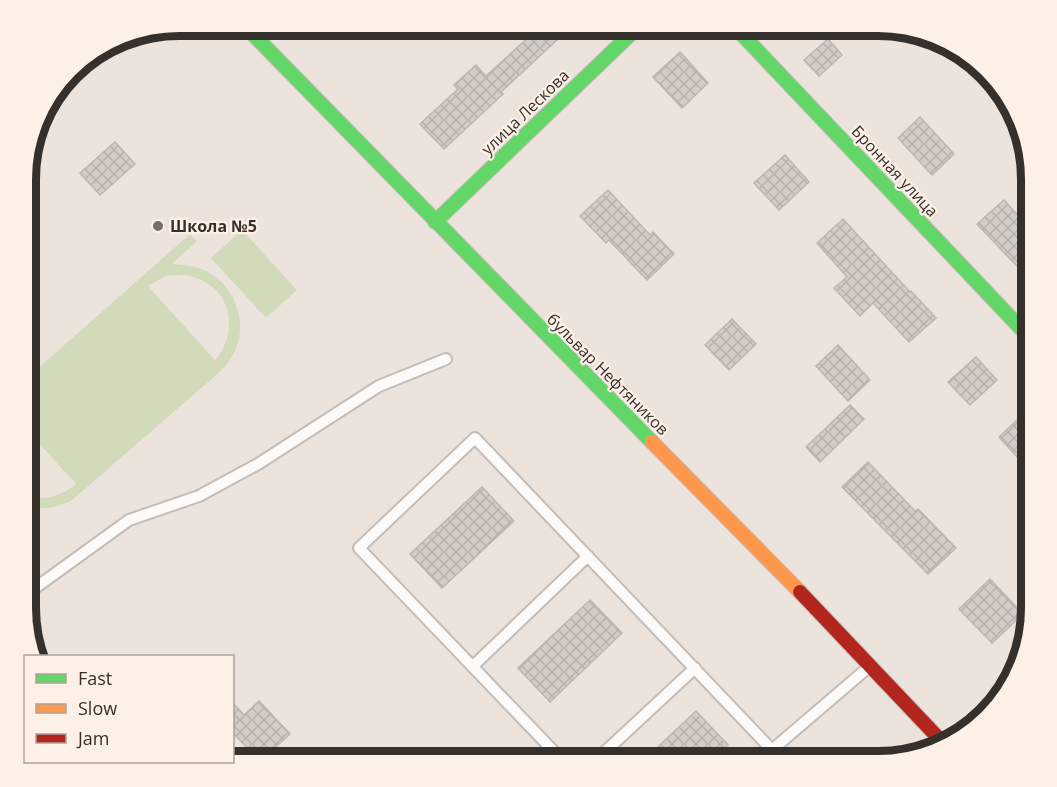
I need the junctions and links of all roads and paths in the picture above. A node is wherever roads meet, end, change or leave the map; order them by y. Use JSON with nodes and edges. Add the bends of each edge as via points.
{"nodes":[{"id":1,"x":255,"y":36,"type":"edge"},
{"id":2,"x":629,"y":36,"type":"edge"},
{"id":3,"x":743,"y":36,"type":"edge"},
{"id":4,"x":435,"y":222,"type":"junction"},
{"id":5,"x":1021,"y":328,"type":"edge"},
{"id":6,"x":446,"y":359,"type":"dead end"},
{"id":7,"x":588,"y":556,"type":"junction"},
{"id":8,"x":36,"y":587,"type":"edge"},
{"id":9,"x":872,"y":665,"type":"junction"},
{"id":10,"x":473,"y":666,"type":"junction"},
{"id":11,"x":694,"y":668,"type":"junction"},
{"id":12,"x":938,"y":737,"type":"edge"},
{"id":13,"x":772,"y":750,"type":"joint"},
{"id":14,"x":554,"y":751,"type":"edge"},
{"id":15,"x":606,"y":751,"type":"edge"}],
"edges":[{"from":1,"to":4,"type":"street","name":"бульвар Нефтяников"},
{"from":2,"to":4,"type":"street","name":"улица Лескова"},
{"from":3,"to":5,"type":"street","name":"Бронная улица"},
{"from":4,"to":9,"type":"street","name":"бульвар Нефтяников"},
{"from":6,"to":8,"type":"lane","via":[[379,386],[258,464],[199,496],[129,520]]},
{"from":7,"to":10,"type":"lane"},
{"from":7,"to":10,"type":"lane","via":[[475,438],[359,548]]},
{"from":7,"to":11,"type":"lane"},
{"from":9,"to":12,"type":"street","name":"бульвар Нефтяников"},
{"from":9,"to":13,"type":"lane"},
{"from":10,"to":14,"type":"lane"},
{"from":11,"to":13,"type":"lane"},
{"from":11,"to":15,"type":"lane"}]}
